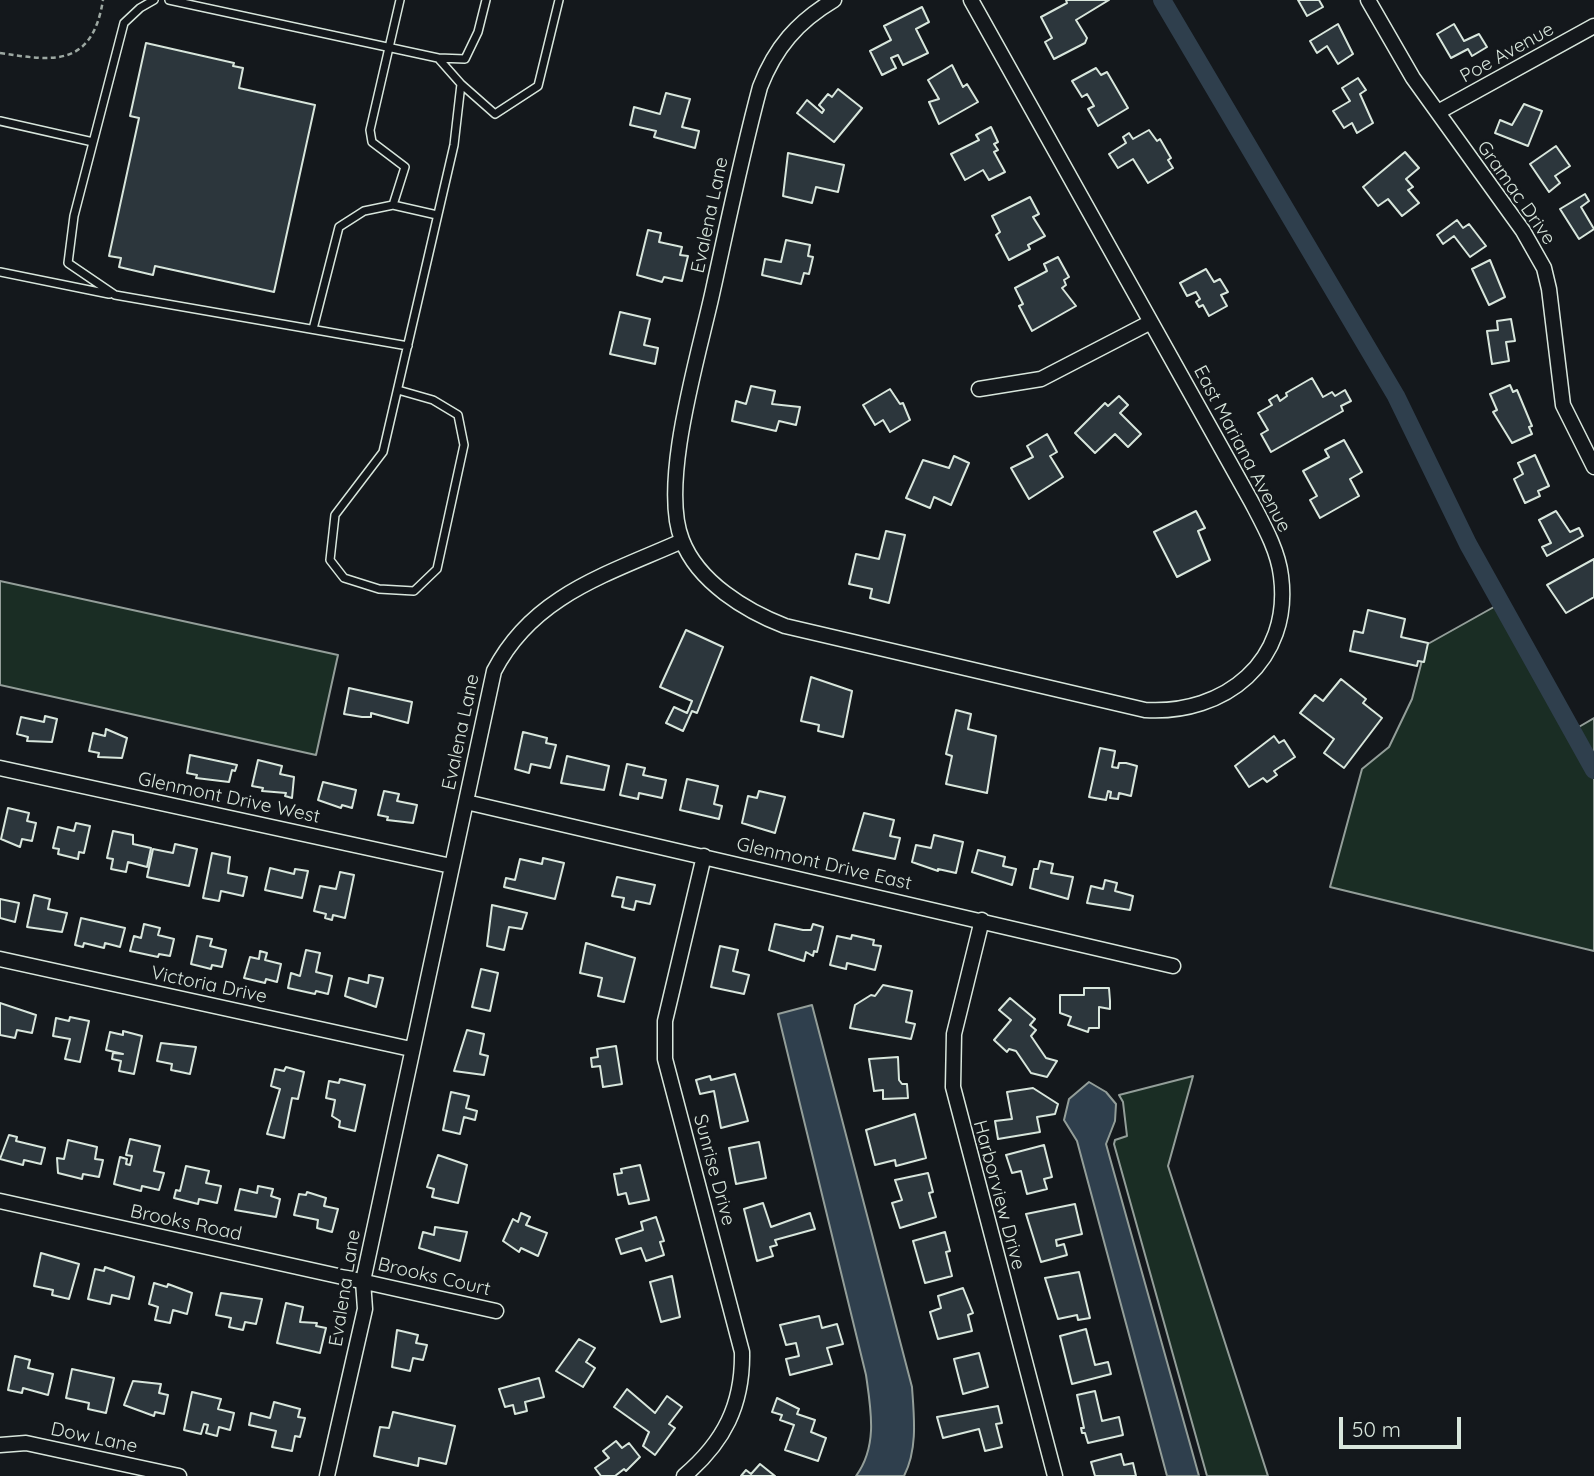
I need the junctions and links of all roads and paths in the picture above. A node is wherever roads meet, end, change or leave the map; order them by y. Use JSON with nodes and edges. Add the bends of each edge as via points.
{"nodes":[{"id":1,"x":103,"y":0,"type":"edge"},
{"id":2,"x":154,"y":0,"type":"edge"},
{"id":3,"x":169,"y":0,"type":"edge"},
{"id":4,"x":400,"y":0,"type":"edge"},
{"id":5,"x":486,"y":0,"type":"edge"},
{"id":6,"x":559,"y":0,"type":"edge"},
{"id":7,"x":834,"y":0,"type":"edge"},
{"id":8,"x":971,"y":0,"type":"edge"},
{"id":9,"x":1368,"y":0,"type":"edge"},
{"id":10,"x":1594,"y":26,"type":"edge"},
{"id":11,"x":390,"y":46,"type":"junction"},
{"id":12,"x":0,"y":53,"type":"edge"},
{"id":13,"x":438,"y":58,"type":"junction"},
{"id":14,"x":461,"y":85,"type":"junction"},
{"id":15,"x":1438,"y":112,"type":"junction"},
{"id":16,"x":0,"y":121,"type":"edge"},
{"id":17,"x":93,"y":142,"type":"junction"},
{"id":18,"x":393,"y":205,"type":"junction"},
{"id":19,"x":438,"y":215,"type":"junction"},
{"id":20,"x":0,"y":272,"type":"edge"},
{"id":21,"x":115,"y":295,"type":"junction"},
{"id":22,"x":1151,"y":322,"type":"junction"},
{"id":23,"x":313,"y":329,"type":"junction"},
{"id":24,"x":408,"y":346,"type":"junction"},
{"id":25,"x":979,"y":389,"type":"dead end"},
{"id":26,"x":397,"y":390,"type":"junction"},
{"id":27,"x":1592,"y":458,"type":"edge"},
{"id":28,"x":682,"y":541,"type":"junction"},
{"id":29,"x":0,"y":768,"type":"edge"},
{"id":30,"x":466,"y":802,"type":"junction"},
{"id":31,"x":704,"y":856,"type":"junction"},
{"id":32,"x":451,"y":866,"type":"junction"},
{"id":33,"x":982,"y":920,"type":"junction"},
{"id":34,"x":0,"y":959,"type":"edge"},
{"id":35,"x":1173,"y":966,"type":"dead end"},
{"id":36,"x":411,"y":1049,"type":"junction"},
{"id":37,"x":0,"y":1201,"type":"edge"},
{"id":38,"x":363,"y":1281,"type":"junction"},
{"id":39,"x":496,"y":1311,"type":"dead end"},
{"id":40,"x":0,"y":1445,"type":"edge"},
{"id":41,"x":179,"y":1476,"type":"edge"},
{"id":42,"x":327,"y":1476,"type":"edge"},
{"id":43,"x":684,"y":1476,"type":"edge"},
{"id":44,"x":1055,"y":1476,"type":"edge"}],
"edges":[{"from":1,"to":12,"type":"path","via":[[93,29],[81,47],[65,58]]},
{"from":2,"to":17,"type":"lane","via":[[124,23]]},
{"from":3,"to":11,"type":"lane"},
{"from":4,"to":11,"type":"lane"},
{"from":5,"to":13,"type":"lane","via":[[465,59]]},
{"from":6,"to":14,"type":"lane","via":[[538,86],[495,114]]},
{"from":7,"to":28,"type":"street","name":"Evalena Lane","via":[[788,36],[760,87],[680,450],[675,514]]},
{"from":8,"to":22,"type":"street","name":"East Mariana Avenue"},
{"from":9,"to":15,"type":"street","name":"Gramac Drive"},
{"from":10,"to":15,"type":"street","name":"Poe Avenue"},
{"from":11,"to":13,"type":"lane"},
{"from":11,"to":18,"type":"lane","via":[[370,130],[372,142],[405,167]]},
{"from":13,"to":14,"type":"lane"},
{"from":14,"to":19,"type":"lane","via":[[454,145]]},
{"from":15,"to":27,"type":"street","name":"Gramac Drive","via":[[1544,268],[1563,405]]},
{"from":16,"to":17,"type":"lane"},
{"from":17,"to":21,"type":"lane","via":[[74,216],[68,263]]},
{"from":18,"to":19,"type":"lane"},
{"from":18,"to":23,"type":"lane","via":[[364,211],[340,227]]},
{"from":19,"to":24,"type":"lane"},
{"from":20,"to":21,"type":"lane"},
{"from":21,"to":23,"type":"lane"},
{"from":22,"to":25,"type":"street","via":[[1041,379]]},
{"from":22,"to":28,"type":"street","name":"East Mariana Avenue","via":[[1251,501],[1281,574],[1282,610],[1271,644],[1248,676],[1219,698],[1183,710],[1145,710],[785,626],[732,599],[704,573]]},
{"from":23,"to":24,"type":"lane"},
{"from":24,"to":26,"type":"lane"},
{"from":26,"to":26,"type":"lane","via":[[383,452],[335,515],[330,560],[344,578],[379,589],[414,591],[437,569],[464,446],[458,415],[433,400]]},
{"from":28,"to":30,"type":"street","name":"Evalena Lane","via":[[568,593],[517,634],[490,684]]},
{"from":29,"to":32,"type":"street","name":"Glenmont Drive West"},
{"from":30,"to":31,"type":"street","name":"Glenmont Drive East"},
{"from":30,"to":32,"type":"street","name":"Evalena Lane"},
{"from":31,"to":33,"type":"street","name":"Glenmont Drive East"},
{"from":31,"to":43,"type":"street","name":"Sunrise Drive","via":[[668,1002],[665,1059],[742,1352],[742,1377],[729,1424],[708,1454]]},
{"from":32,"to":36,"type":"street","name":"Evalena Lane"},
{"from":33,"to":35,"type":"street","name":"Glenmont Drive East"},
{"from":33,"to":44,"type":"street","name":"Harborview Drive","via":[[954,1034],[953,1087]]},
{"from":34,"to":36,"type":"street","name":"Victoria Drive"},
{"from":36,"to":38,"type":"street","name":"Evalena Lane"},
{"from":37,"to":38,"type":"street","name":"Brooks Road"},
{"from":38,"to":39,"type":"street","name":"Brooks Court"},
{"from":38,"to":42,"type":"street","name":"Evalena Lane","via":[[365,1309]]},
{"from":40,"to":41,"type":"street","name":"Dow Lane","via":[[26,1444]]}]}
